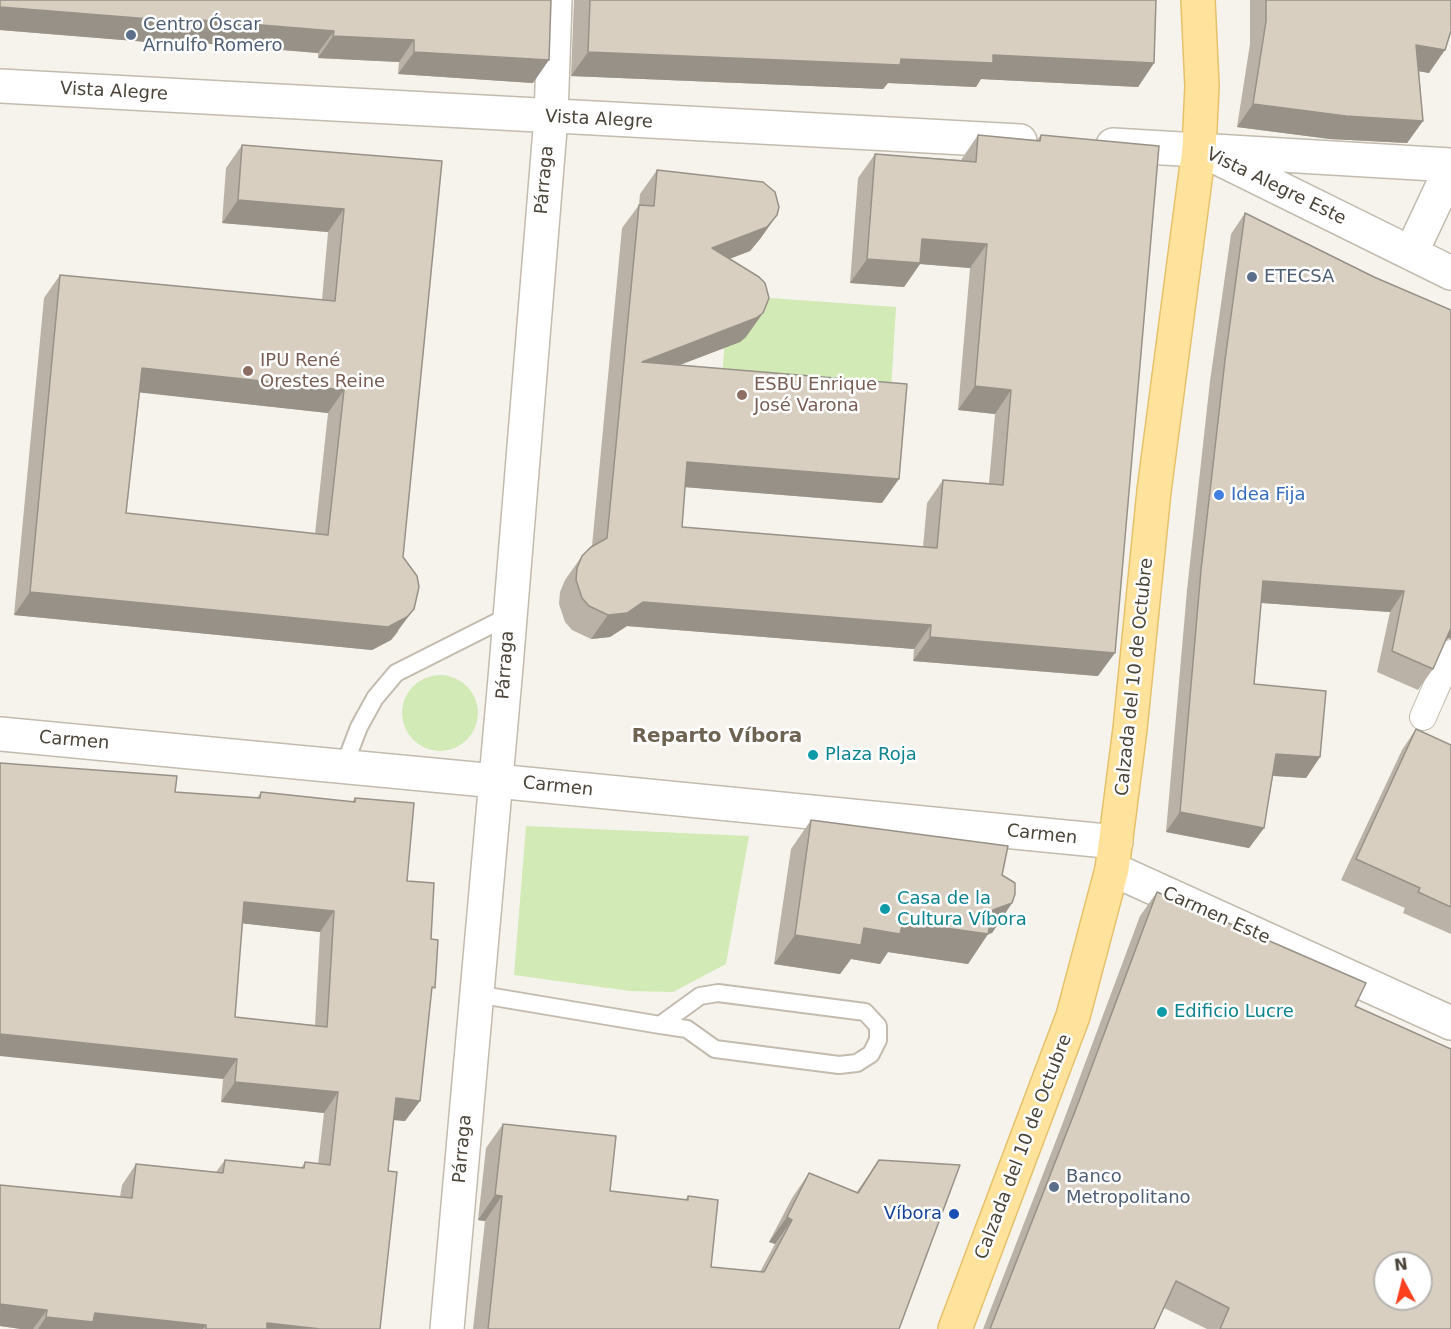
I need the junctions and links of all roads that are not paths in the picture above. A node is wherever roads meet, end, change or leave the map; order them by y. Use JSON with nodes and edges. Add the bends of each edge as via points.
{"nodes":[{"id":1,"x":555,"y":0,"type":"edge"},
{"id":2,"x":1198,"y":0,"type":"edge"},
{"id":3,"x":0,"y":86,"type":"edge"},
{"id":4,"x":551,"y":117,"type":"junction"},
{"id":5,"x":1049,"y":142,"type":"edge"},
{"id":6,"x":1084,"y":144,"type":"edge"},
{"id":7,"x":1199,"y":148,"type":"junction"},
{"id":8,"x":1451,"y":166,"type":"edge"},
{"id":9,"x":1411,"y":253,"type":"junction"},
{"id":10,"x":1451,"y":273,"type":"edge"},
{"id":11,"x":509,"y":616,"type":"junction"},
{"id":12,"x":1451,"y":653,"type":"edge"},
{"id":13,"x":1423,"y":717,"type":"dead end"},
{"id":14,"x":0,"y":734,"type":"edge"},
{"id":15,"x":344,"y":766,"type":"junction"},
{"id":16,"x":496,"y":781,"type":"junction"},
{"id":17,"x":1114,"y":856,"type":"junction"},
{"id":18,"x":476,"y":994,"type":"junction"},
{"id":19,"x":1451,"y":1023,"type":"edge"},
{"id":20,"x":660,"y":1025,"type":"junction"},
{"id":21,"x":447,"y":1329,"type":"edge"},
{"id":22,"x":955,"y":1329,"type":"edge"}],
"edges":[{"from":1,"to":4,"type":"street","name":"Párraga"},
{"from":2,"to":7,"type":"main road","name":"Calzada del 10 de Octubre","via":[[1202,86]]},
{"from":3,"to":4,"type":"street","name":"Vista Alegre"},
{"from":4,"to":5,"type":"street","name":"Vista Alegre"},
{"from":4,"to":11,"type":"street","name":"Párraga"},
{"from":6,"to":7,"type":"street"},
{"from":7,"to":8,"type":"street","name":"Vista Alegre Este"},
{"from":7,"to":9,"type":"street","name":"Vista Alegre Este"},
{"from":7,"to":17,"type":"main road","name":"Calzada del 10 de Octubre","via":[[1154,491]]},
{"from":8,"to":9,"type":"street"},
{"from":9,"to":10,"type":"street","name":"Vista Alegre Este"},
{"from":11,"to":15,"type":"lane","via":[[396,673],[375,698]]},
{"from":11,"to":16,"type":"street","name":"Párraga"},
{"from":12,"to":13,"type":"street"},
{"from":14,"to":15,"type":"street","name":"Carmen"},
{"from":15,"to":16,"type":"street","name":"Carmen"},
{"from":16,"to":17,"type":"street","name":"Carmen"},
{"from":16,"to":18,"type":"street","name":"Párraga"},
{"from":17,"to":19,"type":"street","name":"Carmen Este"},
{"from":17,"to":22,"type":"main road","name":"Calzada del 10 de Octubre","via":[[1073,1016]]},
{"from":18,"to":20,"type":"lane"},
{"from":18,"to":21,"type":"street","name":"Párraga"},
{"from":20,"to":20,"type":"lane","via":[[687,1029],[715,1049],[839,1065],[857,1063],[871,1054],[878,1040],[878,1026],[866,1012],[718,993],[700,996]]}]}
